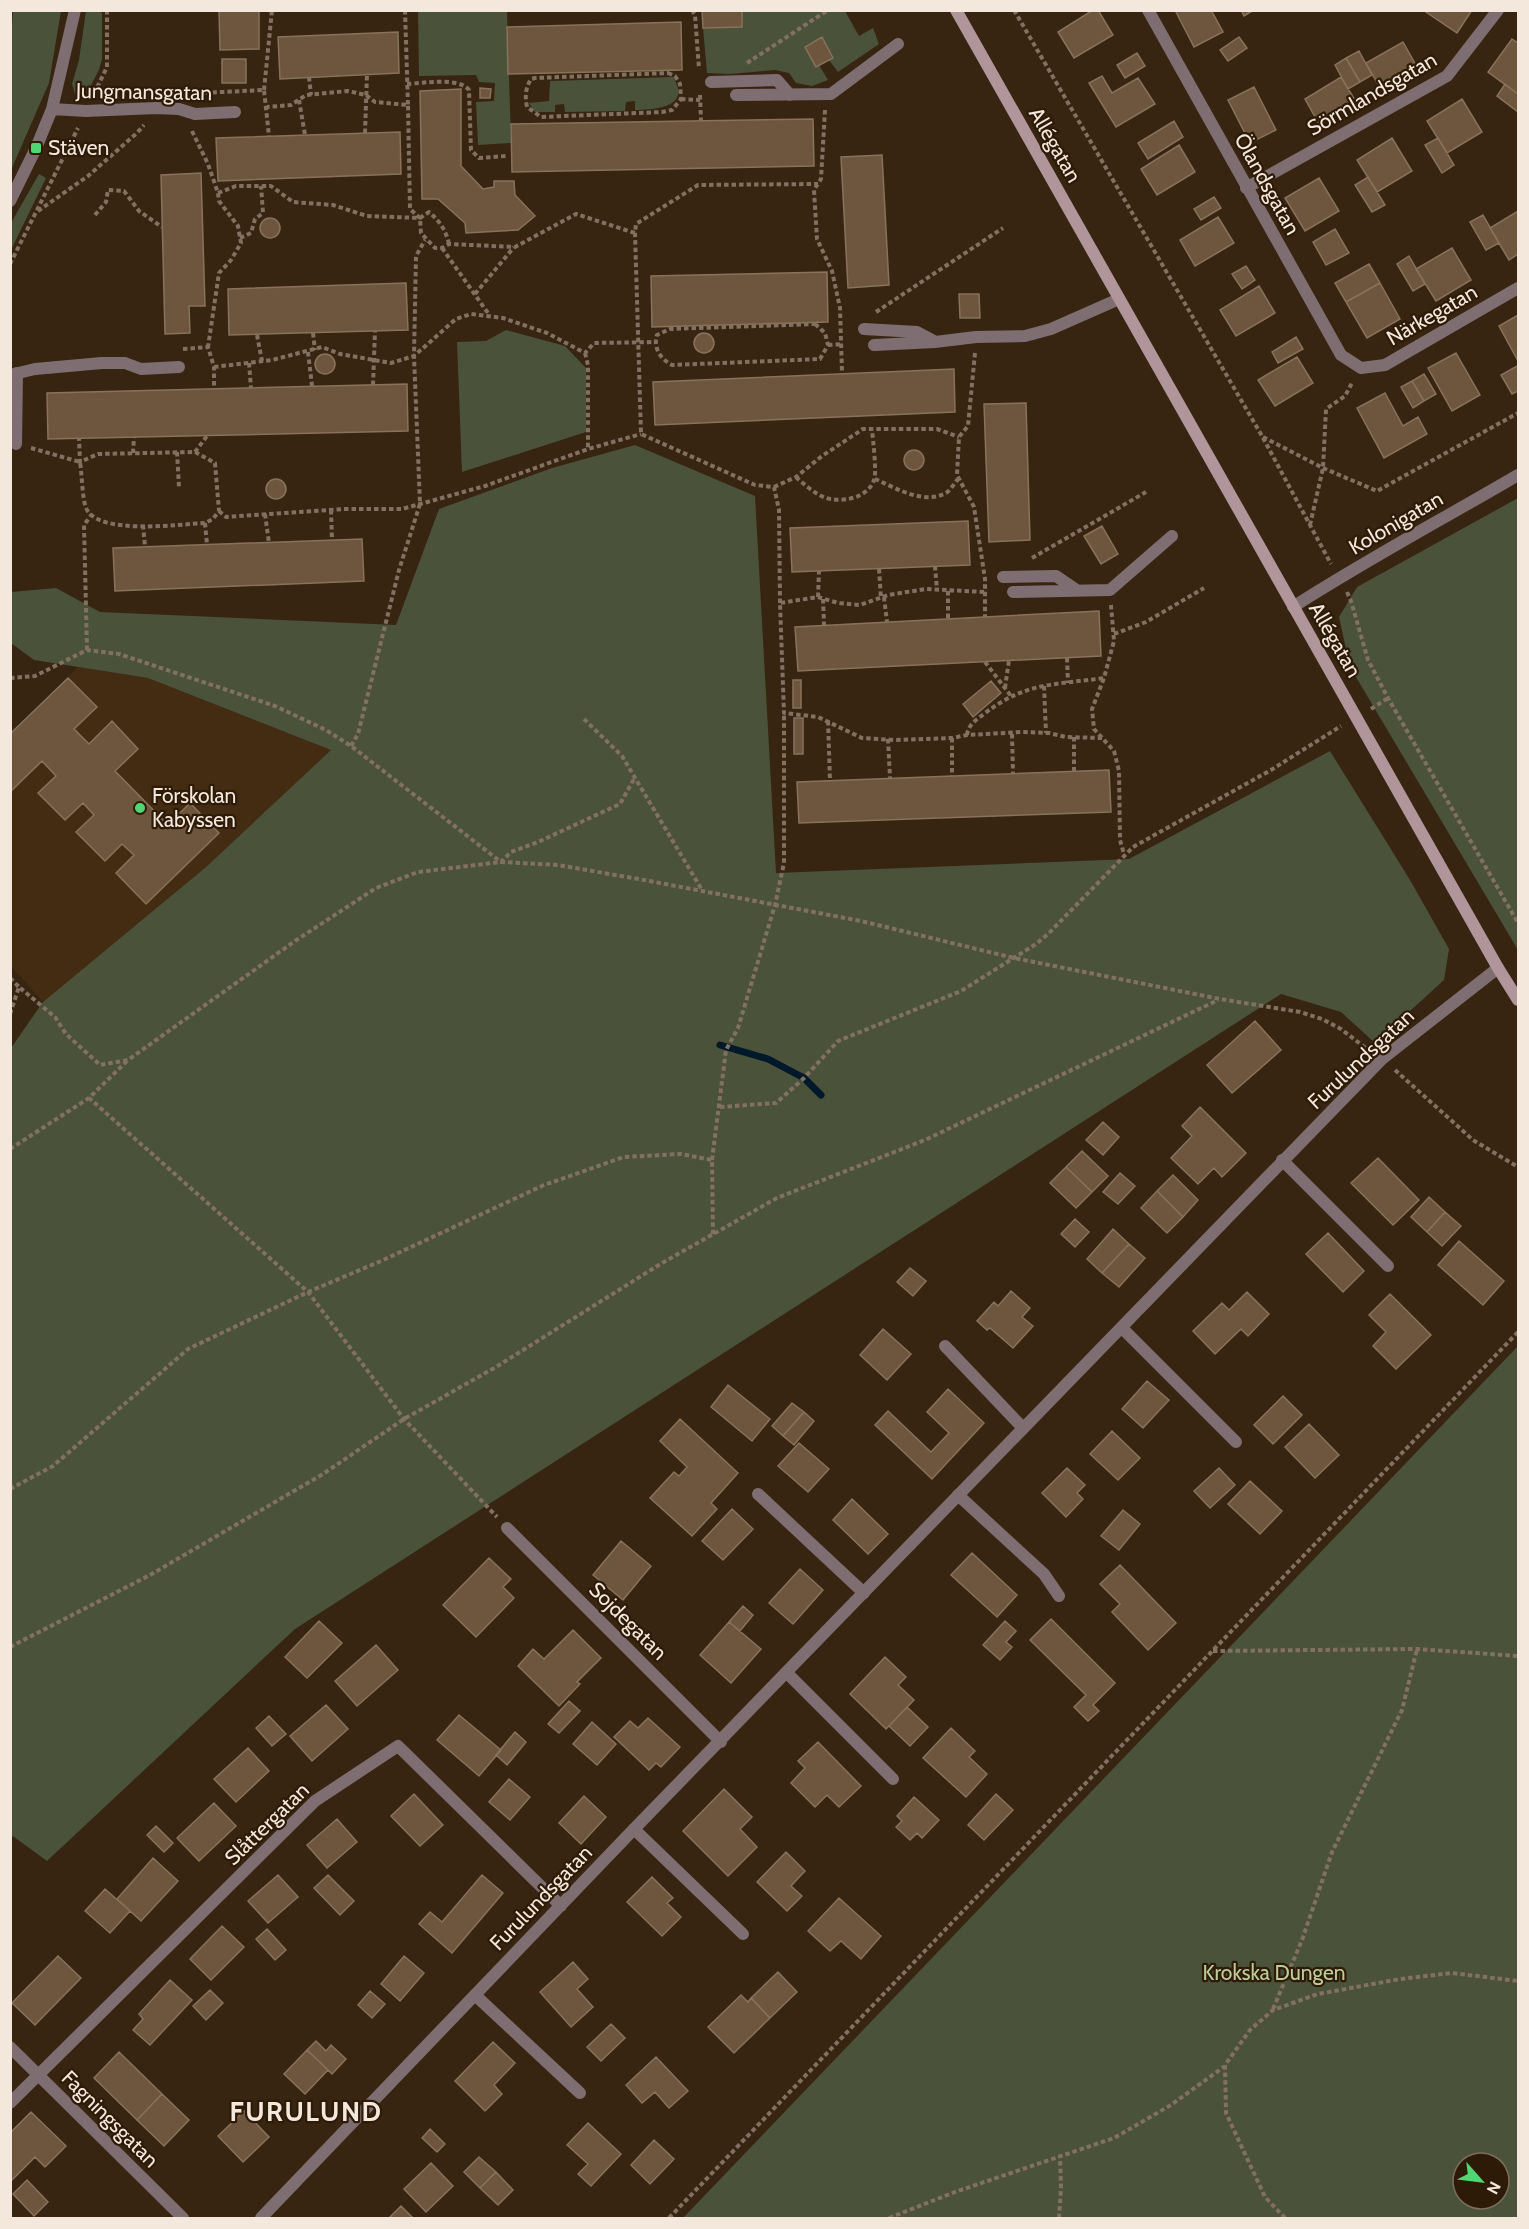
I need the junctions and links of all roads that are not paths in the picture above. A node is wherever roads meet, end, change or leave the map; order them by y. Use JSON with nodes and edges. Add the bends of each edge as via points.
{"nodes":[{"id":1,"x":75,"y":10,"type":"edge"},
{"id":2,"x":956,"y":10,"type":"edge"},
{"id":3,"x":1148,"y":10,"type":"edge"},
{"id":4,"x":1498,"y":10,"type":"edge"},
{"id":5,"x":898,"y":44,"type":"dead end"},
{"id":6,"x":711,"y":82,"type":"dead end"},
{"id":7,"x":790,"y":94,"type":"junction"},
{"id":8,"x":736,"y":95,"type":"dead end"},
{"id":9,"x":52,"y":110,"type":"junction"},
{"id":10,"x":235,"y":112,"type":"dead end"},
{"id":11,"x":1246,"y":188,"type":"junction"},
{"id":12,"x":10,"y":201,"type":"edge"},
{"id":13,"x":1518,"y":288,"type":"edge"},
{"id":14,"x":1119,"y":299,"type":"junction"},
{"id":15,"x":864,"y":329,"type":"dead end"},
{"id":16,"x":935,"y":342,"type":"junction"},
{"id":17,"x":874,"y":345,"type":"dead end"},
{"id":18,"x":179,"y":367,"type":"dead end"},
{"id":19,"x":1361,"y":368,"type":"joint"},
{"id":20,"x":14,"y":374,"type":"edge"},
{"id":21,"x":16,"y":444,"type":"road end"},
{"id":22,"x":1518,"y":475,"type":"edge"},
{"id":23,"x":1172,"y":536,"type":"dead end"},
{"id":24,"x":1003,"y":577,"type":"dead end"},
{"id":25,"x":1075,"y":589,"type":"junction"},
{"id":26,"x":1013,"y":592,"type":"dead end"},
{"id":27,"x":1293,"y":607,"type":"junction"},
{"id":28,"x":1498,"y":968,"type":"junction"},
{"id":29,"x":1518,"y":1000,"type":"edge"},
{"id":30,"x":1282,"y":1160,"type":"junction"},
{"id":31,"x":1388,"y":1266,"type":"dead end"},
{"id":32,"x":1122,"y":1328,"type":"junction"},
{"id":33,"x":945,"y":1346,"type":"dead end"},
{"id":34,"x":1023,"y":1428,"type":"junction"},
{"id":35,"x":1236,"y":1442,"type":"dead end"},
{"id":36,"x":758,"y":1494,"type":"dead end"},
{"id":37,"x":958,"y":1495,"type":"junction"},
{"id":38,"x":507,"y":1528,"type":"road end"},
{"id":39,"x":864,"y":1593,"type":"junction"},
{"id":40,"x":1059,"y":1596,"type":"dead end"},
{"id":41,"x":787,"y":1673,"type":"junction"},
{"id":42,"x":721,"y":1742,"type":"junction"},
{"id":43,"x":893,"y":1779,"type":"dead end"},
{"id":44,"x":634,"y":1829,"type":"junction"},
{"id":45,"x":561,"y":1906,"type":"junction"},
{"id":46,"x":743,"y":1934,"type":"dead end"},
{"id":47,"x":475,"y":1995,"type":"junction"},
{"id":48,"x":10,"y":2047,"type":"edge"},
{"id":49,"x":39,"y":2076,"type":"junction"},
{"id":50,"x":580,"y":2093,"type":"dead end"},
{"id":51,"x":10,"y":2103,"type":"edge"},
{"id":52,"x":183,"y":2218,"type":"edge"},
{"id":53,"x":261,"y":2218,"type":"edge"}],
"edges":[{"from":1,"to":9,"type":"street","name":"Jungmansgatan"},
{"from":2,"to":14,"type":"street","name":"Allégatan"},
{"from":3,"to":11,"type":"street","name":"Ölandsgatan"},
{"from":4,"to":11,"type":"street","name":"Sörmlandsgatan","via":[[1447,76]]},
{"from":5,"to":7,"type":"street","via":[[831,94]]},
{"from":6,"to":7,"type":"street","via":[[777,80]]},
{"from":7,"to":8,"type":"street"},
{"from":9,"to":10,"type":"street","name":"Jungmansgatan","via":[[156,108],[195,114]]},
{"from":9,"to":12,"type":"street","name":"Jungmansgatan"},
{"from":11,"to":19,"type":"street","name":"Ölandsgatan","via":[[1341,355]]},
{"from":13,"to":19,"type":"street","name":"Närkegatan","via":[[1385,364]]},
{"from":14,"to":16,"type":"street","via":[[1051,330],[1025,336]]},
{"from":14,"to":27,"type":"street","name":"Allégatan"},
{"from":15,"to":16,"type":"street","via":[[917,332]]},
{"from":16,"to":17,"type":"street"},
{"from":18,"to":20,"type":"street","via":[[141,369],[124,363],[102,363]]},
{"from":20,"to":21,"type":"street"},
{"from":22,"to":27,"type":"street","name":"Kolonigatan"},
{"from":23,"to":25,"type":"street","via":[[1110,590]]},
{"from":24,"to":25,"type":"street","via":[[1056,576]]},
{"from":25,"to":26,"type":"street"},
{"from":27,"to":28,"type":"street","name":"Allégatan"},
{"from":28,"to":29,"type":"street","name":"Allégatan"},
{"from":28,"to":30,"type":"street","name":"Furulundsgatan","via":[[1382,1059]]},
{"from":30,"to":31,"type":"street"},
{"from":30,"to":32,"type":"street","name":"Furulundsgatan"},
{"from":32,"to":34,"type":"street","name":"Furulundsgatan"},
{"from":32,"to":35,"type":"street"},
{"from":33,"to":34,"type":"street"},
{"from":34,"to":37,"type":"street","name":"Furulundsgatan"},
{"from":36,"to":39,"type":"street"},
{"from":37,"to":39,"type":"street","name":"Furulundsgatan"},
{"from":37,"to":40,"type":"street","via":[[1044,1574]]},
{"from":38,"to":42,"type":"street","name":"Sojdegatan"},
{"from":39,"to":41,"type":"street","name":"Furulundsgatan"},
{"from":41,"to":42,"type":"street","name":"Furulundsgatan"},
{"from":41,"to":43,"type":"street"},
{"from":42,"to":44,"type":"street","name":"Furulundsgatan"},
{"from":44,"to":45,"type":"street","name":"Furulundsgatan"},
{"from":44,"to":46,"type":"street"},
{"from":45,"to":47,"type":"street","name":"Furulundsgatan"},
{"from":45,"to":49,"type":"street","name":"Slåttergatan","via":[[398,1746],[315,1801]]},
{"from":47,"to":50,"type":"street"},
{"from":47,"to":53,"type":"street","name":"Furulundsgatan"},
{"from":48,"to":49,"type":"street","name":"Fagningsgatan"},
{"from":49,"to":51,"type":"street","name":"Slåttergatan"},
{"from":49,"to":52,"type":"street","name":"Fagningsgatan"}]}
